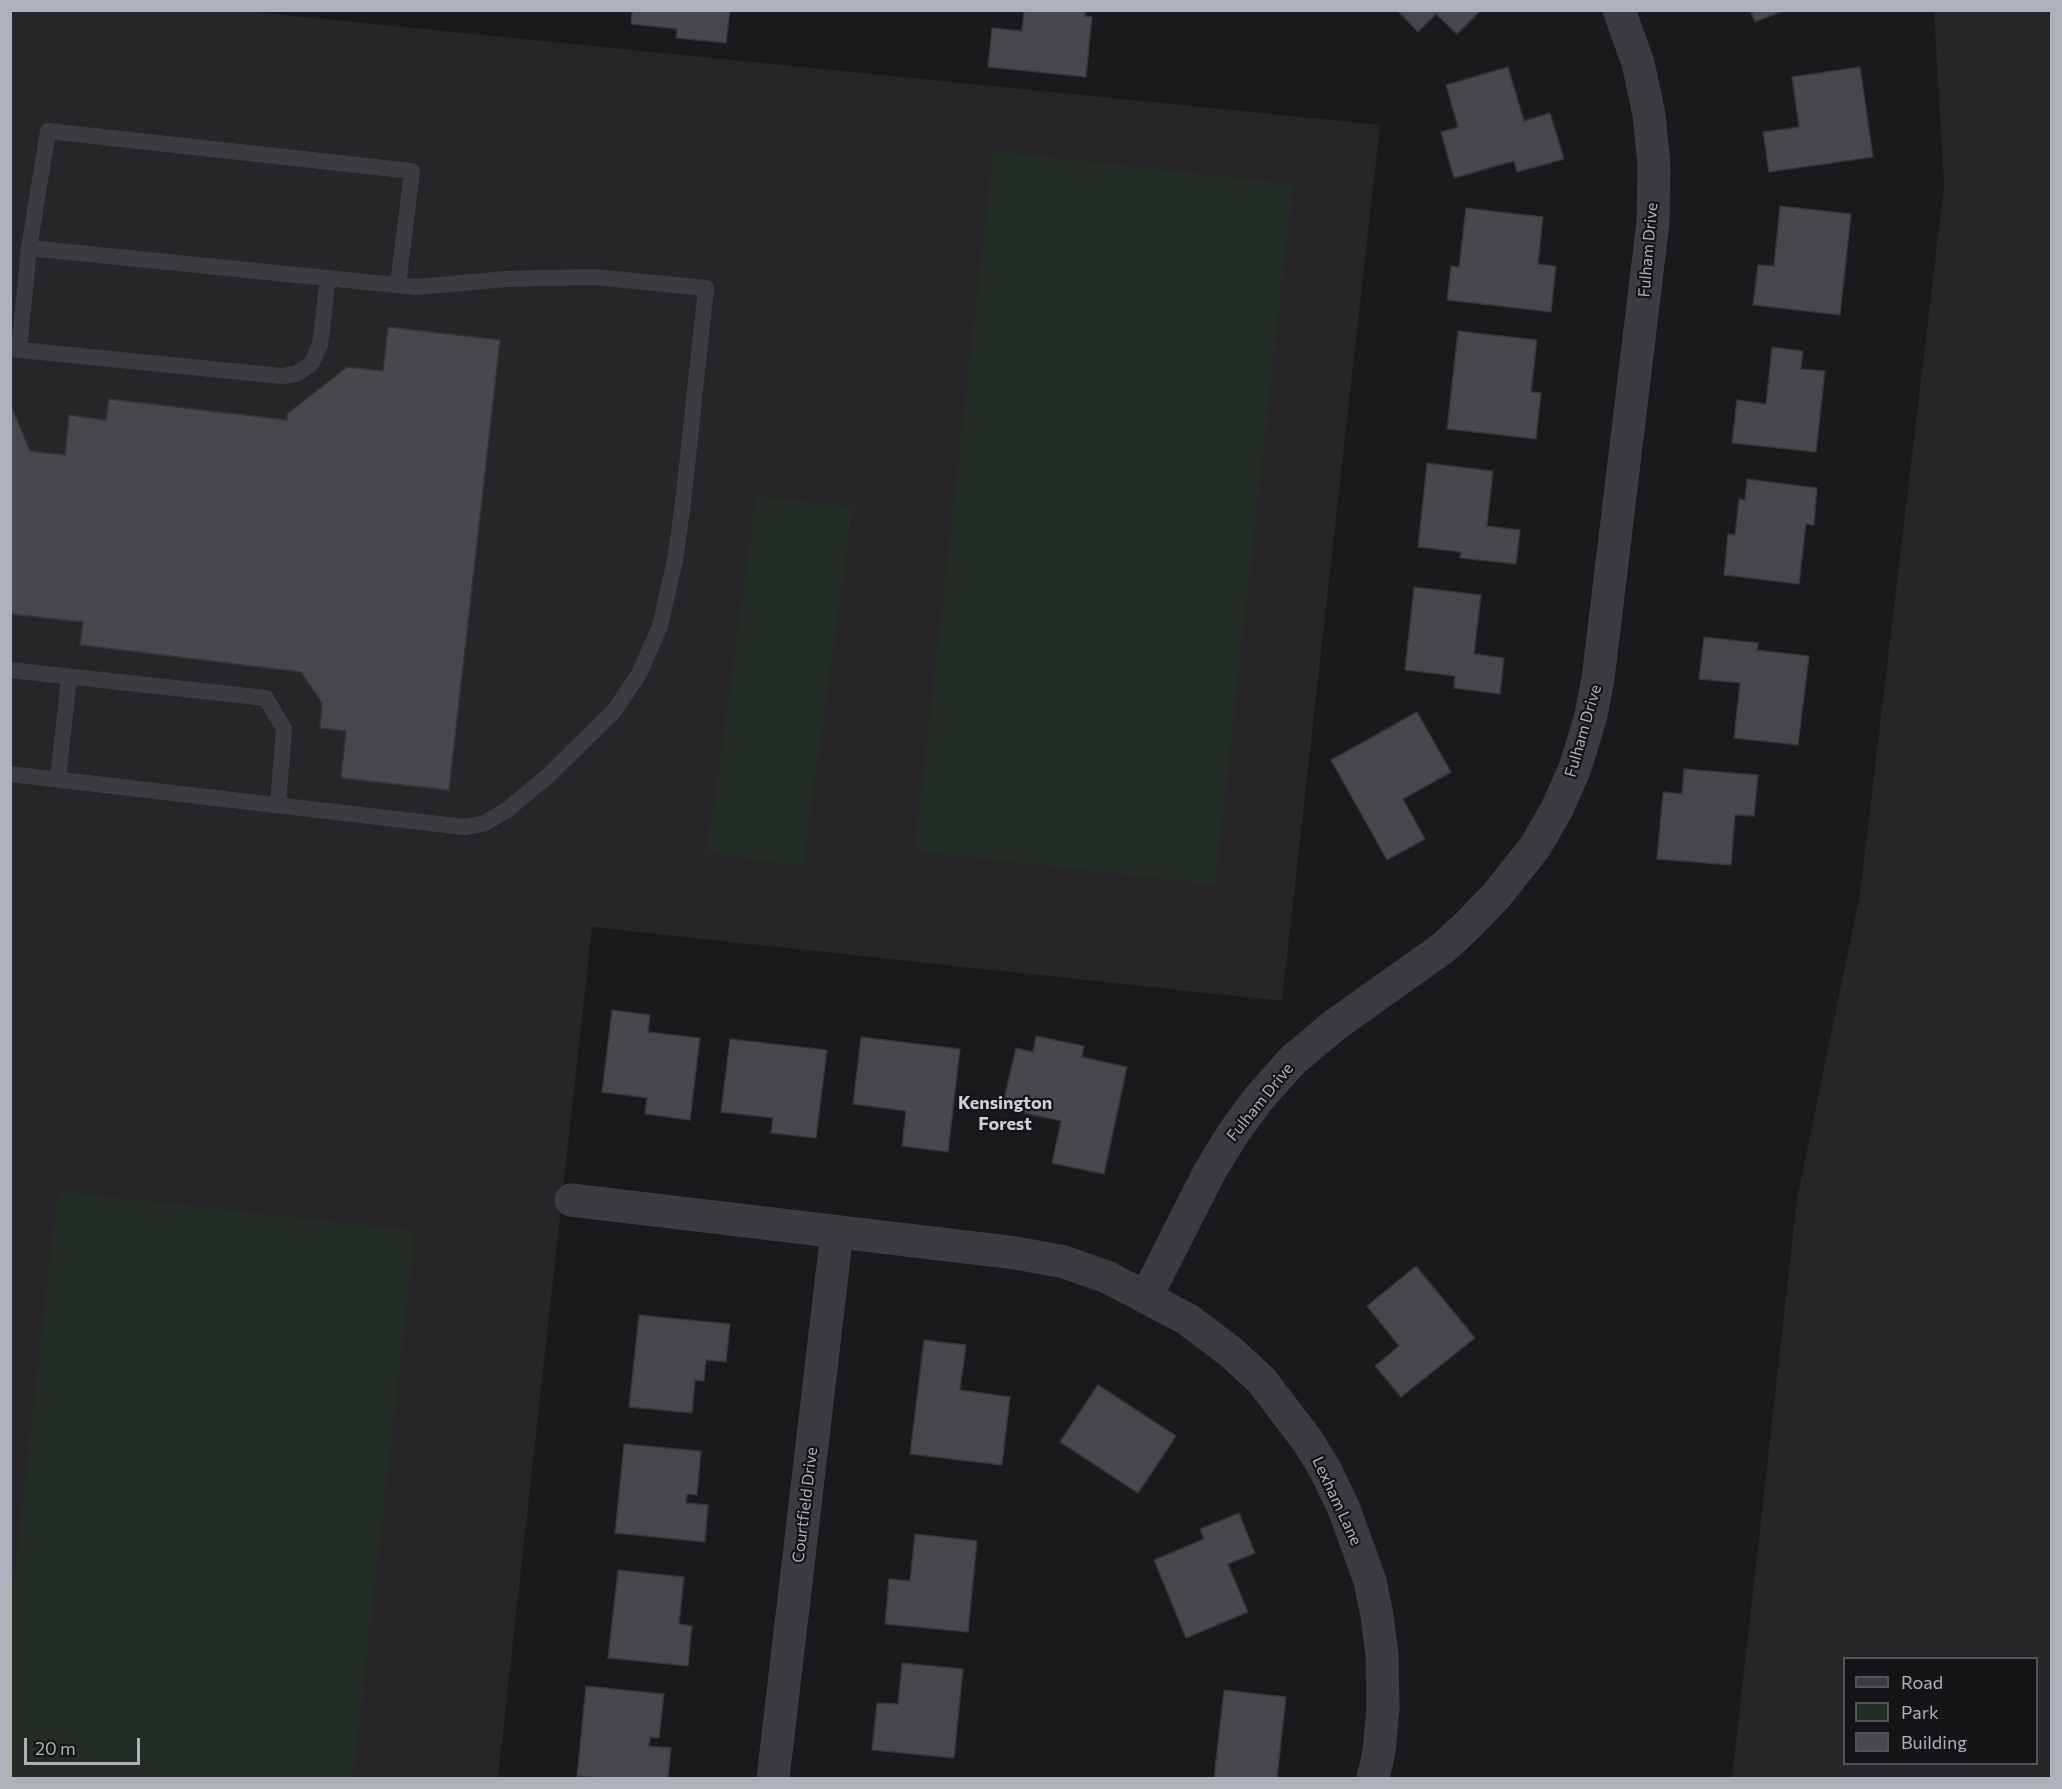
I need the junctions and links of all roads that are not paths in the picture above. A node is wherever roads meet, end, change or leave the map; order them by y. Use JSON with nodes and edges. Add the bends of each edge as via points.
{"nodes":[{"id":1,"x":1620,"y":10,"type":"edge"},
{"id":2,"x":29,"y":248,"type":"junction"},
{"id":3,"x":328,"y":278,"type":"junction"},
{"id":4,"x":398,"y":285,"type":"junction"},
{"id":5,"x":15,"y":349,"type":"edge"},
{"id":6,"x":10,"y":670,"type":"edge"},
{"id":7,"x":69,"y":677,"type":"junction"},
{"id":8,"x":10,"y":774,"type":"edge"},
{"id":9,"x":58,"y":779,"type":"junction"},
{"id":10,"x":278,"y":804,"type":"junction"},
{"id":11,"x":571,"y":1200,"type":"dead end"},
{"id":12,"x":837,"y":1232,"type":"junction"},
{"id":13,"x":1146,"y":1296,"type":"junction"},
{"id":14,"x":773,"y":1779,"type":"edge"},
{"id":15,"x":1373,"y":1779,"type":"edge"}],
"edges":[{"from":1,"to":13,"type":"street","name":"Fulham Drive","via":[[1638,63],[1649,114],[1654,165],[1653,222],[1598,679],[1575,768],[1535,847],[1496,896],[1443,948],[1336,1024],[1293,1060],[1259,1098],[1210,1171]]},
{"from":2,"to":3,"type":"lane"},
{"from":2,"to":4,"type":"lane","via":[[48,131],[412,171]]},
{"from":2,"to":5,"type":"lane"},
{"from":3,"to":4,"type":"lane"},
{"from":3,"to":5,"type":"lane","via":[[320,345],[311,364],[296,374],[271,375]]},
{"from":4,"to":10,"type":"lane","via":[[594,277],[706,288],[683,503],[660,626],[639,674],[614,711],[550,774],[507,810],[483,824],[464,827]]},
{"from":6,"to":7,"type":"lane"},
{"from":7,"to":9,"type":"lane"},
{"from":7,"to":10,"type":"lane","via":[[266,698],[284,729]]},
{"from":8,"to":9,"type":"lane"},
{"from":9,"to":10,"type":"lane"},
{"from":11,"to":12,"type":"street"},
{"from":12,"to":13,"type":"street","via":[[1064,1262]]},
{"from":12,"to":14,"type":"street","name":"Courtfield Drive"},
{"from":13,"to":15,"type":"street","name":"Lexham Lane","via":[[1187,1318],[1262,1381],[1307,1440],[1344,1509],[1370,1581],[1382,1655],[1383,1707]]}]}
